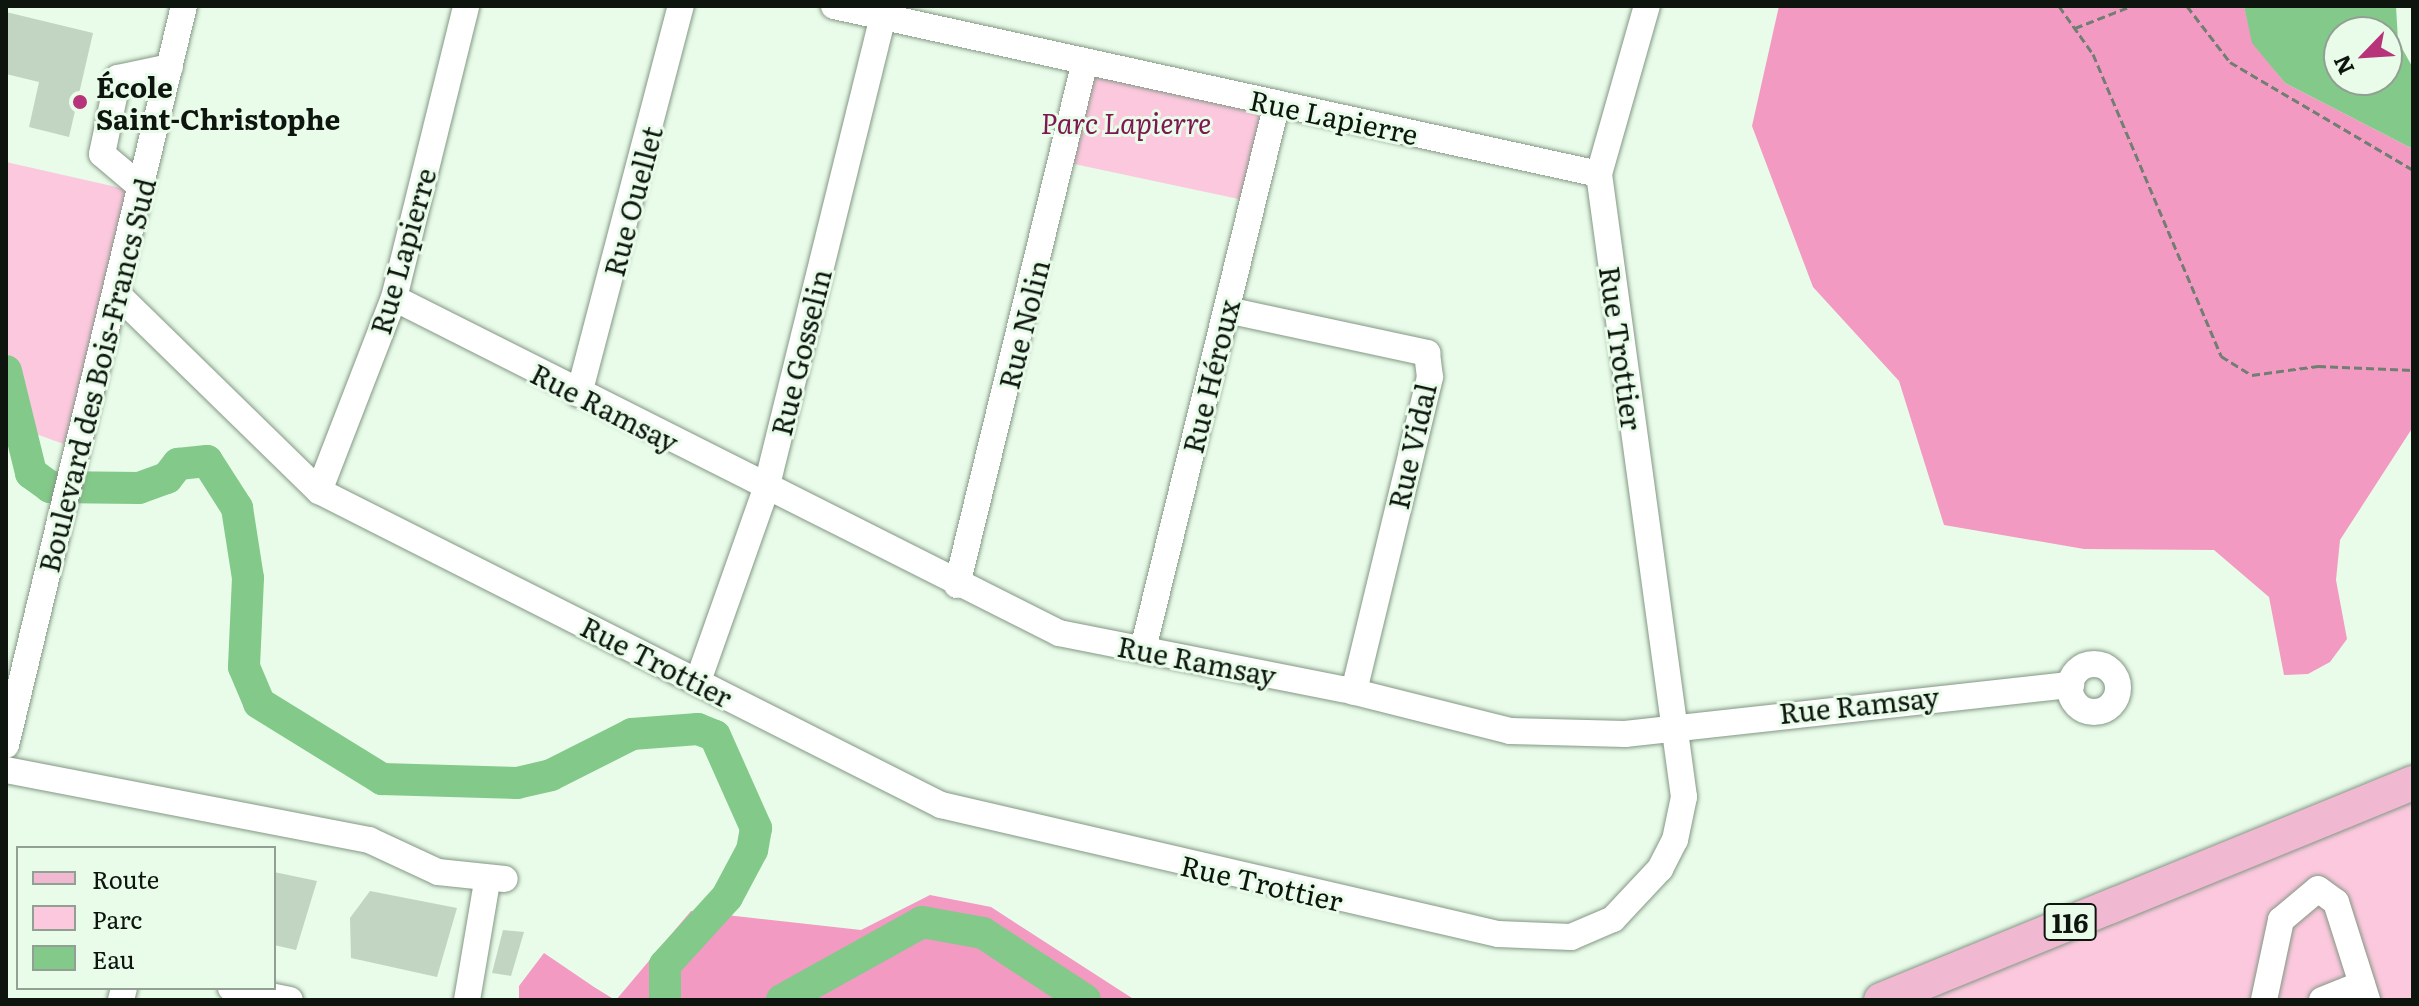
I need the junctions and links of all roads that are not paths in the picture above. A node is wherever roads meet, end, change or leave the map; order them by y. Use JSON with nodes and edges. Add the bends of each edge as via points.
{"nodes":[{"id":1,"x":184,"y":6,"type":"edge"},
{"id":2,"x":466,"y":6,"type":"edge"},
{"id":3,"x":681,"y":6,"type":"edge"},
{"id":4,"x":834,"y":6,"type":"edge"},
{"id":5,"x":1647,"y":6,"type":"edge"},
{"id":6,"x":928,"y":16,"type":"edge"},
{"id":7,"x":883,"y":17,"type":"junction"},
{"id":8,"x":1085,"y":61,"type":"junction"},
{"id":9,"x":170,"y":67,"type":"junction"},
{"id":10,"x":1277,"y":103,"type":"junction"},
{"id":11,"x":1599,"y":174,"type":"junction"},
{"id":12,"x":141,"y":187,"type":"junction"},
{"id":13,"x":116,"y":293,"type":"junction"},
{"id":14,"x":394,"y":298,"type":"junction"},
{"id":15,"x":1227,"y":310,"type":"junction"},
{"id":16,"x":579,"y":394,"type":"junction"},
{"id":17,"x":766,"y":489,"type":"junction"},
{"id":18,"x":319,"y":491,"type":"junction"},
{"id":19,"x":957,"y":585,"type":"junction"},
{"id":20,"x":1143,"y":649,"type":"junction"},
{"id":21,"x":698,"y":681,"type":"junction"},
{"id":22,"x":2071,"y":685,"type":"dead end"},
{"id":23,"x":1354,"y":692,"type":"junction"},
{"id":24,"x":1677,"y":729,"type":"junction"},
{"id":25,"x":6,"y":745,"type":"edge"},
{"id":26,"x":6,"y":770,"type":"edge"},
{"id":27,"x":2413,"y":783,"type":"edge"},
{"id":28,"x":241,"y":990,"type":"edge"},
{"id":29,"x":2364,"y":992,"type":"edge"},
{"id":30,"x":1903,"y":996,"type":"edge"},
{"id":31,"x":290,"y":1000,"type":"edge"},
{"id":32,"x":467,"y":1000,"type":"edge"},
{"id":33,"x":2264,"y":1000,"type":"edge"},
{"id":34,"x":2322,"y":1000,"type":"edge"}],
"edges":[{"from":1,"to":9,"type":"street","name":"Boulevard des Bois-Francs Sud"},
{"from":2,"to":14,"type":"street","name":"Rue Lapierre"},
{"from":3,"to":16,"type":"street","name":"Rue Ouellet"},
{"from":4,"to":7,"type":"street","name":"Rue Lapierre"},
{"from":5,"to":11,"type":"street","name":"Rue Trottier"},
{"from":6,"to":7,"type":"street","name":"Rue Lapierre"},
{"from":6,"to":8,"type":"street","name":"Rue Lapierre"},
{"from":7,"to":17,"type":"street","name":"Rue Gosselin"},
{"from":8,"to":10,"type":"street","name":"Rue Lapierre"},
{"from":8,"to":19,"type":"street","name":"Rue Nolin"},
{"from":9,"to":12,"type":"street","name":"Boulevard des Bois-Francs Sud"},
{"from":9,"to":12,"type":"street","via":[[118,78],[102,154]]},
{"from":10,"to":11,"type":"street","name":"Rue Lapierre"},
{"from":10,"to":15,"type":"street","name":"Rue Héroux"},
{"from":11,"to":24,"type":"street","name":"Rue Trottier"},
{"from":12,"to":13,"type":"street","name":"Boulevard des Bois-Francs Sud"},
{"from":13,"to":18,"type":"street","name":"Rue Trottier"},
{"from":13,"to":25,"type":"street","name":"Boulevard des Bois-Francs Sud"},
{"from":14,"to":16,"type":"street","name":"Rue Ramsay"},
{"from":14,"to":18,"type":"street","name":"Rue Lapierre"},
{"from":15,"to":20,"type":"street","name":"Rue Héroux"},
{"from":15,"to":23,"type":"street","name":"Rue Vidal","via":[[1427,353],[1430,377]]},
{"from":16,"to":17,"type":"street","name":"Rue Ramsay"},
{"from":17,"to":19,"type":"street","name":"Rue Ramsay"},
{"from":17,"to":21,"type":"street","name":"Rue Gosselin"},
{"from":18,"to":21,"type":"street","name":"Rue Trottier"},
{"from":19,"to":20,"type":"street","name":"Rue Ramsay","via":[[1059,633]]},
{"from":20,"to":23,"type":"street","name":"Rue Ramsay"},
{"from":21,"to":24,"type":"street","name":"Rue Trottier","via":[[941,805],[1511,937],[1589,931],[1613,919],[1660,869],[1681,822]]},
{"from":22,"to":24,"type":"street","name":"Rue Ramsay"},
{"from":23,"to":24,"type":"street","name":"Rue Ramsay","via":[[1510,731]]},
{"from":26,"to":32,"type":"street","via":[[369,840],[402,860],[496,881]]},
{"from":27,"to":30,"type":"main road","number":"116"},
{"from":28,"to":31,"type":"street"},
{"from":29,"to":33,"type":"street","via":[[2336,902],[2318,889],[2281,920]]},
{"from":29,"to":34,"type":"street"}]}
